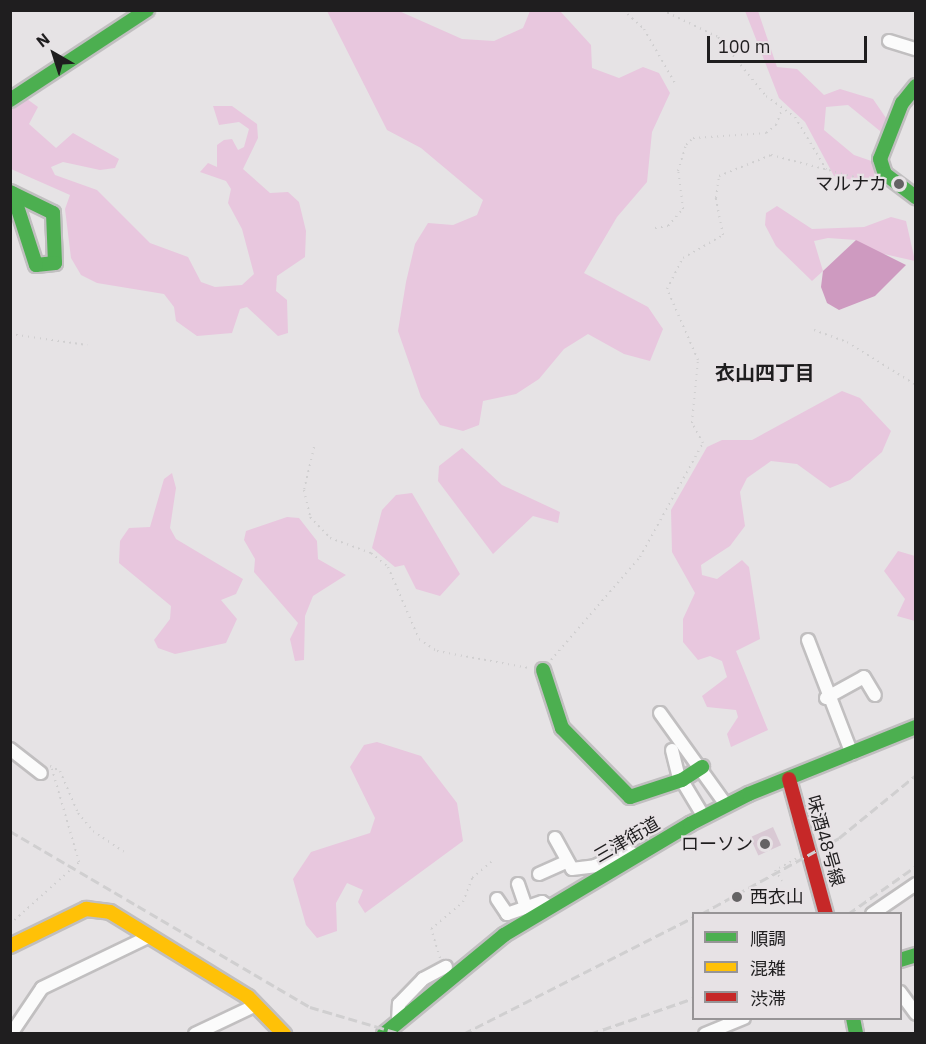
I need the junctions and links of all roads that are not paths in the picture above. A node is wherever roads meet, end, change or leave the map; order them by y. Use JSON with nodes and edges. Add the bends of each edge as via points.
{"nodes":[{"id":1,"x":127,"y":10,"type":"edge"},
{"id":2,"x":147,"y":10,"type":"edge"},
{"id":3,"x":889,"y":40,"type":"dead end"},
{"id":4,"x":915,"y":49,"type":"edge"},
{"id":5,"x":915,"y":86,"type":"edge"},
{"id":6,"x":10,"y":87,"type":"edge"},
{"id":7,"x":10,"y":100,"type":"edge"},
{"id":8,"x":12,"y":193,"type":"edge"},
{"id":9,"x":915,"y":197,"type":"edge"},
{"id":10,"x":808,"y":640,"type":"dead end"},
{"id":11,"x":543,"y":670,"type":"road end"},
{"id":12,"x":875,"y":695,"type":"dead end"},
{"id":13,"x":826,"y":698,"type":"junction"},
{"id":14,"x":660,"y":713,"type":"dead end"},
{"id":15,"x":915,"y":727,"type":"edge"},
{"id":16,"x":10,"y":749,"type":"edge"},
{"id":17,"x":672,"y":750,"type":"dead end"},
{"id":18,"x":852,"y":754,"type":"junction"},
{"id":19,"x":702,"y":767,"type":"junction"},
{"id":20,"x":46,"y":768,"type":"road end"},
{"id":21,"x":789,"y":779,"type":"junction"},
{"id":22,"x":682,"y":780,"type":"junction"},
{"id":23,"x":726,"y":805,"type":"junction"},
{"id":24,"x":704,"y":817,"type":"junction"},
{"id":25,"x":555,"y":838,"type":"dead end"},
{"id":26,"x":637,"y":855,"type":"junction"},
{"id":27,"x":564,"y":863,"type":"junction"},
{"id":28,"x":539,"y":874,"type":"dead end"},
{"id":29,"x":518,"y":884,"type":"dead end"},
{"id":30,"x":915,"y":884,"type":"edge"},
{"id":31,"x":497,"y":899,"type":"dead end"},
{"id":32,"x":526,"y":907,"type":"junction"},
{"id":33,"x":550,"y":907,"type":"junction"},
{"id":34,"x":825,"y":912,"type":"edge"},
{"id":35,"x":875,"y":912,"type":"edge"},
{"id":36,"x":148,"y":937,"type":"junction"},
{"id":37,"x":10,"y":946,"type":"edge"},
{"id":38,"x":446,"y":967,"type":"road end"},
{"id":39,"x":902,"y":995,"type":"edge"},
{"id":40,"x":256,"y":1005,"type":"junction"},
{"id":41,"x":915,"y":1014,"type":"edge"},
{"id":42,"x":739,"y":1020,"type":"edge"},
{"id":43,"x":398,"y":1021,"type":"junction"},
{"id":44,"x":11,"y":1034,"type":"edge"},
{"id":45,"x":195,"y":1034,"type":"edge"},
{"id":46,"x":284,"y":1034,"type":"edge"},
{"id":47,"x":384,"y":1034,"type":"edge"},
{"id":48,"x":705,"y":1034,"type":"edge"}],
"edges":[{"from":1,"to":6,"type":"main road"},
{"from":2,"to":7,"type":"main road"},
{"from":3,"to":4,"type":"street"},
{"from":5,"to":9,"type":"main road","via":[[902,103],[880,159],[885,174]]},
{"from":8,"to":8,"type":"main road","via":[[53,213],[55,263],[36,265]]},
{"from":10,"to":13,"type":"street"},
{"from":11,"to":22,"type":"main road","via":[[562,728],[630,797]]},
{"from":12,"to":13,"type":"street","via":[[864,677]]},
{"from":13,"to":18,"type":"street"},
{"from":14,"to":19,"type":"street"},
{"from":15,"to":18,"type":"main road","name":"三津街道"},
{"from":16,"to":20,"type":"street"},
{"from":17,"to":22,"type":"street"},
{"from":18,"to":21,"type":"main road","name":"三津街道"},
{"from":19,"to":22,"type":"main road"},
{"from":19,"to":23,"type":"street"},
{"from":21,"to":23,"type":"main road","name":"三津街道"},
{"from":21,"to":34,"type":"main road","name":"味酒48号線"},
{"from":22,"to":24,"type":"street"},
{"from":23,"to":24,"type":"main road","name":"三津街道"},
{"from":24,"to":26,"type":"main road","name":"三津街道"},
{"from":25,"to":27,"type":"street"},
{"from":26,"to":27,"type":"street","via":[[627,851],[583,869]]},
{"from":26,"to":33,"type":"main road","name":"三津街道"},
{"from":27,"to":28,"type":"street"},
{"from":29,"to":32,"type":"street"},
{"from":30,"to":35,"type":"street"},
{"from":31,"to":32,"type":"street","via":[[507,914]]},
{"from":32,"to":33,"type":"street","via":[[542,902]]},
{"from":33,"to":43,"type":"main road","name":"三津街道","via":[[504,935]]},
{"from":36,"to":37,"type":"main road","via":[[97,908]]},
{"from":36,"to":40,"type":"main road"},
{"from":36,"to":44,"type":"street","via":[[42,988]]},
{"from":38,"to":43,"type":"street","via":[[423,979],[399,1004]]},
{"from":39,"to":41,"type":"street"},
{"from":40,"to":45,"type":"street"},
{"from":40,"to":46,"type":"main road"},
{"from":42,"to":48,"type":"street"},
{"from":43,"to":47,"type":"main road","name":"三津街道"}]}
